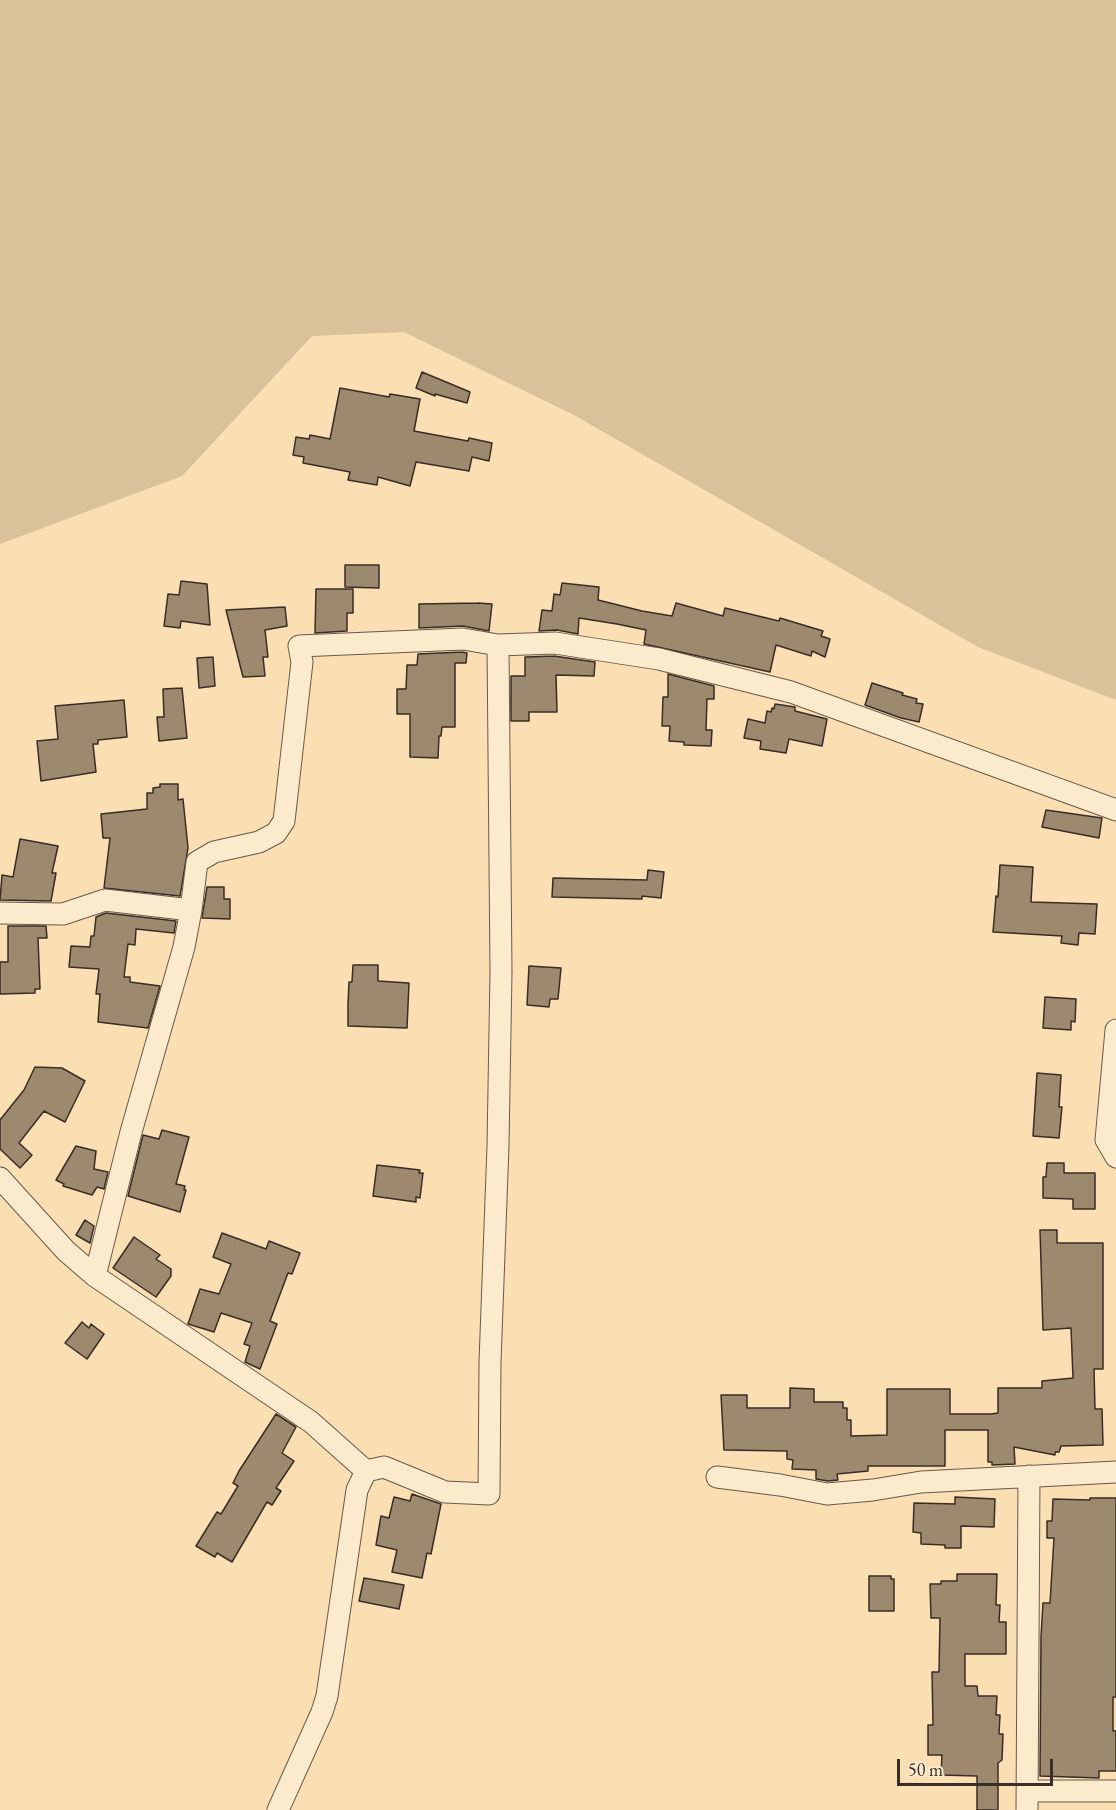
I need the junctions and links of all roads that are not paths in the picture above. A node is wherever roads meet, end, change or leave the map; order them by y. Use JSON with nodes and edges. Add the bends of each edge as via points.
{"nodes":[{"id":1,"x":498,"y":645,"type":"junction"},
{"id":2,"x":1116,"y":810,"type":"edge"},
{"id":3,"x":191,"y":910,"type":"junction"},
{"id":4,"x":0,"y":913,"type":"edge"},
{"id":5,"x":1116,"y":1030,"type":"edge"},
{"id":6,"x":1113,"y":1096,"type":"edge"},
{"id":7,"x":1116,"y":1157,"type":"edge"},
{"id":8,"x":0,"y":1178,"type":"edge"},
{"id":9,"x":95,"y":1276,"type":"junction"},
{"id":10,"x":366,"y":1471,"type":"junction"},
{"id":11,"x":1116,"y":1472,"type":"edge"},
{"id":12,"x":1029,"y":1476,"type":"junction"},
{"id":13,"x":717,"y":1477,"type":"dead end"},
{"id":14,"x":1116,"y":1791,"type":"edge"},
{"id":15,"x":1028,"y":1801,"type":"edge"},
{"id":16,"x":278,"y":1810,"type":"edge"}],
"edges":[{"from":1,"to":2,"type":"street","via":[[555,643],[659,659],[791,692]]},
{"from":1,"to":3,"type":"street","via":[[437,639],[299,646],[302,662],[284,821],[276,833],[259,842],[214,852],[197,862]]},
{"from":1,"to":10,"type":"street","via":[[501,972],[489,1494],[445,1492],[384,1467]]},
{"from":3,"to":4,"type":"street","via":[[105,900],[63,914]]},
{"from":3,"to":9,"type":"street"},
{"from":5,"to":6,"type":"street"},
{"from":6,"to":7,"type":"street","via":[[1106,1140]]},
{"from":8,"to":9,"type":"street","via":[[66,1251]]},
{"from":9,"to":10,"type":"street","via":[[311,1422]]},
{"from":10,"to":16,"type":"street","via":[[357,1490],[327,1696]]},
{"from":11,"to":12,"type":"street"},
{"from":12,"to":13,"type":"street","via":[[921,1482],[827,1494]]},
{"from":12,"to":15,"type":"street"},
{"from":14,"to":15,"type":"street"}]}
